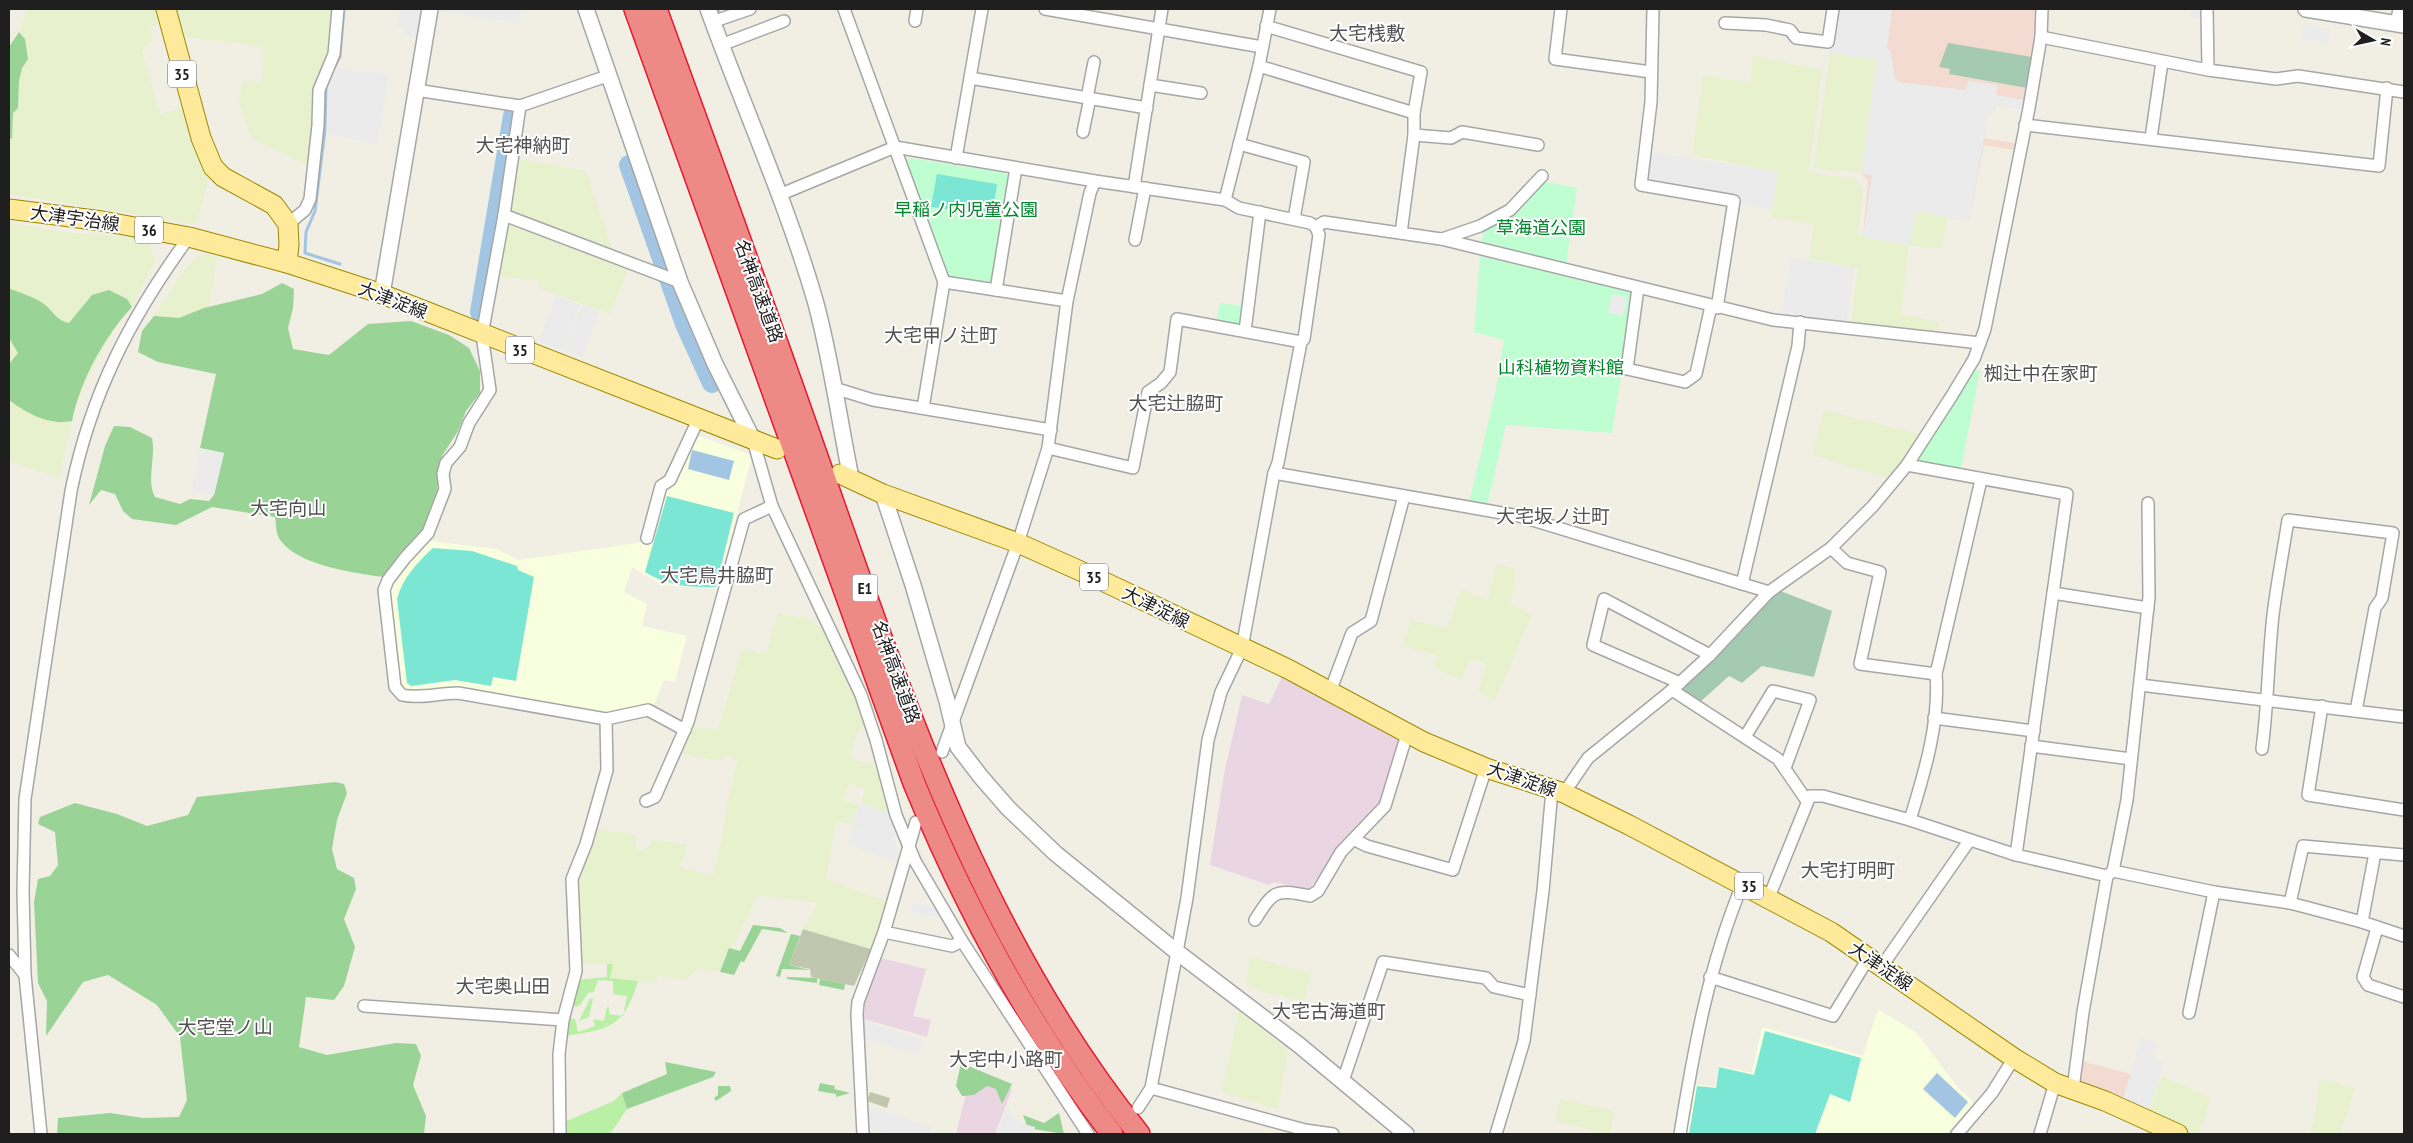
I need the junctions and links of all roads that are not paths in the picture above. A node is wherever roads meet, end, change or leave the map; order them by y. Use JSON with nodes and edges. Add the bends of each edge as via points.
{"nodes":[{"id":1,"x":166,"y":9,"type":"edge"},
{"id":2,"x":338,"y":9,"type":"edge"},
{"id":3,"x":430,"y":9,"type":"edge"},
{"id":4,"x":586,"y":9,"type":"edge"},
{"id":5,"x":636,"y":9,"type":"edge"},
{"id":6,"x":656,"y":9,"type":"edge"},
{"id":7,"x":750,"y":9,"type":"edge"},
{"id":8,"x":844,"y":9,"type":"edge"},
{"id":9,"x":917,"y":9,"type":"edge"},
{"id":10,"x":982,"y":9,"type":"edge"},
{"id":11,"x":1045,"y":9,"type":"edge"},
{"id":12,"x":1162,"y":9,"type":"edge"},
{"id":13,"x":1270,"y":9,"type":"edge"},
{"id":14,"x":1561,"y":9,"type":"edge"},
{"id":15,"x":1653,"y":9,"type":"edge"},
{"id":16,"x":1832,"y":9,"type":"edge"},
{"id":17,"x":2042,"y":9,"type":"edge"},
{"id":18,"x":2207,"y":9,"type":"edge"},
{"id":19,"x":2306,"y":9,"type":"edge"},
{"id":20,"x":710,"y":15,"type":"edge"},
{"id":21,"x":2400,"y":19,"type":"edge"},
{"id":22,"x":914,"y":21,"type":"dead end"},
{"id":23,"x":784,"y":22,"type":"dead end"},
{"id":24,"x":1725,"y":23,"type":"dead end"},
{"id":25,"x":1266,"y":26,"type":"junction"},
{"id":26,"x":1158,"y":29,"type":"junction"},
{"id":27,"x":2041,"y":37,"type":"junction"},
{"id":28,"x":722,"y":46,"type":"junction"},
{"id":29,"x":1262,"y":47,"type":"junction"},
{"id":30,"x":1094,"y":62,"type":"dead end"},
{"id":31,"x":2162,"y":62,"type":"junction"},
{"id":32,"x":1259,"y":66,"type":"junction"},
{"id":33,"x":2208,"y":70,"type":"junction"},
{"id":34,"x":1651,"y":72,"type":"junction"},
{"id":35,"x":610,"y":76,"type":"junction"},
{"id":36,"x":970,"y":78,"type":"junction"},
{"id":37,"x":1150,"y":85,"type":"junction"},
{"id":38,"x":2388,"y":88,"type":"junction"},
{"id":39,"x":416,"y":90,"type":"junction"},
{"id":40,"x":2404,"y":92,"type":"edge"},
{"id":41,"x":1200,"y":94,"type":"dead end"},
{"id":42,"x":1089,"y":98,"type":"junction"},
{"id":43,"x":520,"y":106,"type":"junction"},
{"id":44,"x":1146,"y":108,"type":"junction"},
{"id":45,"x":1414,"y":113,"type":"junction"},
{"id":46,"x":2025,"y":125,"type":"junction"},
{"id":47,"x":1083,"y":132,"type":"dead end"},
{"id":48,"x":1414,"y":134,"type":"junction"},
{"id":49,"x":2151,"y":138,"type":"junction"},
{"id":50,"x":1239,"y":144,"type":"junction"},
{"id":51,"x":1538,"y":145,"type":"dead end"},
{"id":52,"x":895,"y":147,"type":"junction"},
{"id":53,"x":956,"y":158,"type":"junction"},
{"id":54,"x":1016,"y":168,"type":"junction"},
{"id":55,"x":1542,"y":176,"type":"dead end"},
{"id":56,"x":1095,"y":181,"type":"junction"},
{"id":57,"x":1140,"y":188,"type":"junction"},
{"id":58,"x":779,"y":195,"type":"junction"},
{"id":59,"x":1226,"y":200,"type":"junction"},
{"id":60,"x":9,"y":209,"type":"edge"},
{"id":61,"x":1260,"y":212,"type":"junction"},
{"id":62,"x":504,"y":215,"type":"junction"},
{"id":63,"x":1294,"y":219,"type":"junction"},
{"id":64,"x":288,"y":224,"type":"junction"},
{"id":65,"x":1316,"y":227,"type":"junction"},
{"id":66,"x":1401,"y":233,"type":"junction"},
{"id":67,"x":189,"y":237,"type":"junction"},
{"id":68,"x":1441,"y":239,"type":"junction"},
{"id":69,"x":1135,"y":240,"type":"dead end"},
{"id":70,"x":287,"y":263,"type":"junction"},
{"id":71,"x":680,"y":282,"type":"junction"},
{"id":72,"x":944,"y":282,"type":"junction"},
{"id":73,"x":1638,"y":288,"type":"junction"},
{"id":74,"x":996,"y":290,"type":"junction"},
{"id":75,"x":382,"y":294,"type":"junction"},
{"id":76,"x":1067,"y":301,"type":"junction"},
{"id":77,"x":1714,"y":307,"type":"junction"},
{"id":78,"x":1800,"y":322,"type":"junction"},
{"id":79,"x":1245,"y":331,"type":"junction"},
{"id":80,"x":482,"y":335,"type":"junction"},
{"id":81,"x":1301,"y":342,"type":"junction"},
{"id":82,"x":1980,"y":343,"type":"junction"},
{"id":83,"x":834,"y":388,"type":"junction"},
{"id":84,"x":923,"y":408,"type":"junction"},
{"id":85,"x":698,"y":420,"type":"junction"},
{"id":86,"x":1051,"y":430,"type":"junction"},
{"id":87,"x":753,"y":440,"type":"junction"},
{"id":88,"x":1048,"y":448,"type":"junction"},
{"id":89,"x":777,"y":449,"type":"dead end"},
{"id":90,"x":1907,"y":465,"type":"junction"},
{"id":91,"x":1274,"y":474,"type":"junction"},
{"id":92,"x":845,"y":476,"type":"joint"},
{"id":93,"x":1981,"y":480,"type":"junction"},
{"id":94,"x":883,"y":494,"type":"junction"},
{"id":95,"x":1404,"y":496,"type":"junction"},
{"id":96,"x":2148,"y":503,"type":"dead end"},
{"id":97,"x":772,"y":506,"type":"junction"},
{"id":98,"x":647,"y":538,"type":"dead end"},
{"id":99,"x":1018,"y":543,"type":"junction"},
{"id":100,"x":1831,"y":548,"type":"junction"},
{"id":101,"x":1742,"y":584,"type":"junction"},
{"id":102,"x":1769,"y":592,"type":"junction"},
{"id":103,"x":2053,"y":593,"type":"junction"},
{"id":104,"x":2148,"y":608,"type":"junction"},
{"id":105,"x":1242,"y":648,"type":"junction"},
{"id":106,"x":1710,"y":655,"type":"junction"},
{"id":107,"x":1936,"y":674,"type":"junction"},
{"id":108,"x":2140,"y":685,"type":"junction"},
{"id":109,"x":1676,"y":686,"type":"junction"},
{"id":110,"x":1330,"y":692,"type":"junction"},
{"id":111,"x":2267,"y":700,"type":"junction"},
{"id":112,"x":2322,"y":706,"type":"junction"},
{"id":113,"x":2356,"y":711,"type":"junction"},
{"id":114,"x":2404,"y":717,"type":"edge"},
{"id":115,"x":1934,"y":718,"type":"junction"},
{"id":116,"x":606,"y":719,"type":"junction"},
{"id":117,"x":952,"y":722,"type":"junction"},
{"id":118,"x":685,"y":730,"type":"junction"},
{"id":119,"x":2034,"y":731,"type":"junction"},
{"id":120,"x":1407,"y":734,"type":"junction"},
{"id":121,"x":1745,"y":737,"type":"junction"},
{"id":122,"x":2031,"y":746,"type":"junction"},
{"id":123,"x":2262,"y":748,"type":"dead end"},
{"id":124,"x":942,"y":752,"type":"dead end"},
{"id":125,"x":2131,"y":759,"type":"junction"},
{"id":126,"x":1486,"y":768,"type":"junction"},
{"id":127,"x":1785,"y":768,"type":"junction"},
{"id":128,"x":1558,"y":792,"type":"junction"},
{"id":129,"x":1807,"y":801,"type":"junction"},
{"id":130,"x":646,"y":802,"type":"dead end"},
{"id":131,"x":2404,"y":810,"type":"edge"},
{"id":132,"x":1910,"y":820,"type":"junction"},
{"id":133,"x":916,"y":822,"type":"dead end"},
{"id":134,"x":1355,"y":840,"type":"junction"},
{"id":135,"x":1969,"y":841,"type":"junction"},
{"id":136,"x":908,"y":846,"type":"junction"},
{"id":137,"x":2374,"y":853,"type":"junction"},
{"id":138,"x":2016,"y":854,"type":"junction"},
{"id":139,"x":2404,"y":855,"type":"edge"},
{"id":140,"x":2110,"y":873,"type":"junction"},
{"id":141,"x":1743,"y":883,"type":"junction"},
{"id":142,"x":2214,"y":892,"type":"junction"},
{"id":143,"x":1769,"y":897,"type":"junction"},
{"id":144,"x":2290,"y":904,"type":"junction"},
{"id":145,"x":1255,"y":920,"type":"dead end"},
{"id":146,"x":2362,"y":922,"type":"junction"},
{"id":147,"x":2378,"y":928,"type":"junction"},
{"id":148,"x":884,"y":932,"type":"junction"},
{"id":149,"x":2404,"y":936,"type":"edge"},
{"id":150,"x":962,"y":941,"type":"junction"},
{"id":151,"x":1177,"y":952,"type":"junction"},
{"id":152,"x":9,"y":954,"type":"edge"},
{"id":153,"x":1875,"y":962,"type":"junction"},
{"id":154,"x":25,"y":975,"type":"junction"},
{"id":155,"x":1710,"y":978,"type":"junction"},
{"id":156,"x":1530,"y":994,"type":"junction"},
{"id":157,"x":2404,"y":997,"type":"edge"},
{"id":158,"x":364,"y":1006,"type":"dead end"},
{"id":159,"x":2189,"y":1013,"type":"dead end"},
{"id":160,"x":563,"y":1020,"type":"junction"},
{"id":161,"x":2014,"y":1058,"type":"junction"},
{"id":162,"x":1343,"y":1081,"type":"junction"},
{"id":163,"x":2055,"y":1083,"type":"junction"},
{"id":164,"x":1151,"y":1088,"type":"junction"},
{"id":165,"x":2073,"y":1089,"type":"junction"},
{"id":166,"x":1138,"y":1108,"type":"tunnel mouth"},
{"id":167,"x":41,"y":1134,"type":"edge"},
{"id":168,"x":560,"y":1134,"type":"edge"},
{"id":169,"x":863,"y":1134,"type":"edge"},
{"id":170,"x":1088,"y":1134,"type":"edge"},
{"id":171,"x":1112,"y":1134,"type":"edge"},
{"id":172,"x":1139,"y":1134,"type":"edge"},
{"id":173,"x":1333,"y":1134,"type":"edge"},
{"id":174,"x":1406,"y":1134,"type":"edge"},
{"id":175,"x":1496,"y":1134,"type":"edge"},
{"id":176,"x":1680,"y":1134,"type":"edge"},
{"id":177,"x":1957,"y":1134,"type":"edge"},
{"id":178,"x":2040,"y":1134,"type":"edge"},
{"id":179,"x":2178,"y":1134,"type":"edge"}],
"edges":[{"from":1,"to":64,"type":"main road","number":"35","via":[[201,138],[213,167],[223,177],[274,205]]},
{"from":2,"to":64,"type":"street","via":[[334,54],[319,90],[310,199],[305,210]]},
{"from":3,"to":39,"type":"street"},
{"from":4,"to":35,"type":"street"},
{"from":5,"to":171,"type":"highway","name":"名神高速道路","number":"E1","via":[[929,821],[1005,971],[1050,1045]]},
{"from":6,"to":172,"type":"highway","name":"名神高速道路","number":"E1","via":[[839,518],[961,838],[1023,960],[1066,1031]]},
{"from":7,"to":20,"type":"street"},
{"from":8,"to":52,"type":"street"},
{"from":9,"to":22,"type":"street"},
{"from":10,"to":36,"type":"street"},
{"from":11,"to":26,"type":"street"},
{"from":12,"to":26,"type":"street"},
{"from":13,"to":25,"type":"street"},
{"from":14,"to":34,"type":"street","via":[[1554,59]]},
{"from":15,"to":34,"type":"street"},
{"from":16,"to":24,"type":"street","via":[[1828,42],[1796,38],[1790,30],[1766,25]]},
{"from":17,"to":27,"type":"street"},
{"from":18,"to":33,"type":"street"},
{"from":19,"to":21,"type":"street"},
{"from":20,"to":28,"type":"street"},
{"from":23,"to":28,"type":"street"},
{"from":25,"to":29,"type":"street"},
{"from":25,"to":45,"type":"street","via":[[1421,72]]},
{"from":26,"to":29,"type":"street"},
{"from":26,"to":37,"type":"street"},
{"from":27,"to":31,"type":"street"},
{"from":27,"to":46,"type":"street"},
{"from":28,"to":58,"type":"street"},
{"from":29,"to":32,"type":"street"},
{"from":30,"to":42,"type":"street"},
{"from":31,"to":33,"type":"street"},
{"from":31,"to":49,"type":"street"},
{"from":32,"to":45,"type":"street"},
{"from":32,"to":50,"type":"street"},
{"from":33,"to":38,"type":"street","via":[[2276,79],[2298,76]]},
{"from":34,"to":77,"type":"street","via":[[1651,102],[1641,185],[1734,201]]},
{"from":35,"to":43,"type":"street"},
{"from":35,"to":71,"type":"street","via":[[639,183]]},
{"from":36,"to":42,"type":"street"},
{"from":36,"to":53,"type":"street"},
{"from":37,"to":41,"type":"street"},
{"from":37,"to":44,"type":"street"},
{"from":38,"to":40,"type":"street"},
{"from":38,"to":49,"type":"street","via":[[2379,166]]},
{"from":39,"to":43,"type":"street"},
{"from":39,"to":75,"type":"street"},
{"from":42,"to":44,"type":"street"},
{"from":42,"to":47,"type":"street"},
{"from":43,"to":62,"type":"street"},
{"from":44,"to":57,"type":"street"},
{"from":45,"to":48,"type":"street"},
{"from":46,"to":49,"type":"street"},
{"from":46,"to":82,"type":"street","via":[[1986,329]]},
{"from":48,"to":51,"type":"street","via":[[1451,138],[1462,132]]},
{"from":48,"to":66,"type":"street"},
{"from":50,"to":59,"type":"street"},
{"from":50,"to":63,"type":"street","via":[[1304,162]]},
{"from":52,"to":53,"type":"street"},
{"from":52,"to":58,"type":"street"},
{"from":52,"to":72,"type":"street"},
{"from":53,"to":54,"type":"street"},
{"from":54,"to":56,"type":"street"},
{"from":54,"to":74,"type":"street"},
{"from":55,"to":68,"type":"street","via":[[1510,210],[1480,226]]},
{"from":56,"to":57,"type":"street"},
{"from":56,"to":76,"type":"street"},
{"from":57,"to":59,"type":"street"},
{"from":57,"to":69,"type":"street"},
{"from":58,"to":83,"type":"street","via":[[815,301]]},
{"from":59,"to":61,"type":"street","via":[[1239,208]]},
{"from":60,"to":67,"type":"main road","name":"大津宇治線","number":"36"},
{"from":61,"to":63,"type":"street"},
{"from":61,"to":79,"type":"street"},
{"from":62,"to":71,"type":"street"},
{"from":62,"to":80,"type":"street"},
{"from":63,"to":65,"type":"street"},
{"from":64,"to":70,"type":"main road"},
{"from":65,"to":66,"type":"street","via":[[1324,222]]},
{"from":65,"to":81,"type":"street","via":[[1319,235]]},
{"from":66,"to":68,"type":"street"},
{"from":67,"to":70,"type":"main road","name":"大津宇治線","number":"36"},
{"from":67,"to":154,"type":"street","via":[[127,332],[99,393],[80,447],[25,800]]},
{"from":68,"to":73,"type":"street"},
{"from":70,"to":75,"type":"main road","name":"大津淀線","number":"35"},
{"from":71,"to":87,"type":"street","via":[[715,364]]},
{"from":72,"to":74,"type":"street"},
{"from":72,"to":84,"type":"street"},
{"from":73,"to":77,"type":"street"},
{"from":73,"to":77,"type":"street","via":[[1627,369],[1685,382],[1691,378],[1696,374]]},
{"from":74,"to":76,"type":"street"},
{"from":75,"to":80,"type":"main road","name":"大津淀線","number":"35"},
{"from":76,"to":86,"type":"street"},
{"from":77,"to":78,"type":"street","via":[[1773,320]]},
{"from":78,"to":82,"type":"street"},
{"from":78,"to":101,"type":"street","via":[[1798,346]]},
{"from":79,"to":81,"type":"street"},
{"from":79,"to":88,"type":"street","via":[[1177,319],[1170,372],[1148,392],[1133,468]]},
{"from":80,"to":85,"type":"main road","name":"大津淀線","number":"35"},
{"from":80,"to":116,"type":"street","via":[[490,380],[488,397],[469,423],[460,447],[446,463],[443,474],[445,489],[428,534],[388,580],[384,590],[395,687],[402,695],[413,698],[458,693]]},
{"from":81,"to":91,"type":"street"},
{"from":82,"to":90,"type":"street","via":[[1974,359]]},
{"from":83,"to":84,"type":"street","via":[[873,400]]},
{"from":83,"to":92,"type":"street"},
{"from":84,"to":86,"type":"street"},
{"from":85,"to":87,"type":"main road","name":"大津淀線","number":"35"},
{"from":85,"to":98,"type":"street","via":[[670,480],[661,486]]},
{"from":86,"to":88,"type":"street"},
{"from":87,"to":89,"type":"main road","name":"大津淀線","number":"35"},
{"from":87,"to":97,"type":"street"},
{"from":88,"to":99,"type":"street"},
{"from":90,"to":93,"type":"street"},
{"from":90,"to":100,"type":"street","via":[[1873,506]]},
{"from":91,"to":95,"type":"street"},
{"from":91,"to":105,"type":"street"},
{"from":92,"to":94,"type":"main road","name":"大津淀線","number":"35"},
{"from":93,"to":103,"type":"street","via":[[2067,494]]},
{"from":93,"to":107,"type":"street"},
{"from":94,"to":99,"type":"main road","name":"大津淀線","number":"35"},
{"from":94,"to":117,"type":"street"},
{"from":95,"to":101,"type":"street","via":[[1519,516]]},
{"from":95,"to":110,"type":"street","via":[[1370,621],[1352,632]]},
{"from":96,"to":104,"type":"street"},
{"from":97,"to":118,"type":"street","via":[[744,519]]},
{"from":97,"to":136,"type":"street","via":[[861,695]]},
{"from":99,"to":105,"type":"main road","name":"大津淀線","number":"35"},
{"from":99,"to":117,"type":"street"},
{"from":100,"to":102,"type":"street"},
{"from":100,"to":107,"type":"street","via":[[1847,563],[1880,572],[1860,664]]},
{"from":101,"to":102,"type":"street"},
{"from":102,"to":106,"type":"street"},
{"from":103,"to":104,"type":"street"},
{"from":103,"to":119,"type":"street"},
{"from":104,"to":108,"type":"street"},
{"from":105,"to":110,"type":"main road","name":"大津淀線","number":"35"},
{"from":105,"to":151,"type":"street","via":[[1221,692],[1208,740]]},
{"from":106,"to":109,"type":"street"},
{"from":106,"to":109,"type":"street","via":[[1604,600],[1593,645]]},
{"from":107,"to":115,"type":"street","via":[[1938,698]]},
{"from":108,"to":111,"type":"street"},
{"from":108,"to":125,"type":"street"},
{"from":109,"to":121,"type":"street"},
{"from":109,"to":128,"type":"street","via":[[1588,758]]},
{"from":110,"to":120,"type":"main road","name":"大津淀線","number":"35"},
{"from":111,"to":112,"type":"street"},
{"from":111,"to":113,"type":"street","via":[[2273,613],[2288,520],[2393,533]]},
{"from":111,"to":123,"type":"street"},
{"from":112,"to":113,"type":"street"},
{"from":112,"to":131,"type":"street","via":[[2308,794]]},
{"from":113,"to":114,"type":"street"},
{"from":115,"to":119,"type":"street"},
{"from":115,"to":132,"type":"street","via":[[1924,776]]},
{"from":116,"to":118,"type":"street","via":[[648,710]]},
{"from":116,"to":160,"type":"street","via":[[607,770],[586,844],[572,879],[576,971]]},
{"from":117,"to":124,"type":"street"},
{"from":117,"to":151,"type":"street","via":[[958,747],[1008,808],[1055,853]]},
{"from":118,"to":130,"type":"street","via":[[655,797]]},
{"from":119,"to":122,"type":"street"},
{"from":120,"to":126,"type":"main road","name":"大津淀線","number":"35"},
{"from":120,"to":134,"type":"street","via":[[1384,806]]},
{"from":121,"to":127,"type":"street","via":[[1778,759]]},
{"from":121,"to":127,"type":"street","via":[[1773,691],[1810,700]]},
{"from":122,"to":125,"type":"street"},
{"from":122,"to":138,"type":"street"},
{"from":125,"to":140,"type":"street","via":[[2127,800]]},
{"from":126,"to":128,"type":"main road","name":"大津淀線","number":"35"},
{"from":126,"to":134,"type":"street","via":[[1453,870]]},
{"from":127,"to":129,"type":"street"},
{"from":128,"to":141,"type":"main road","name":"大津淀線","number":"35"},
{"from":128,"to":156,"type":"street"},
{"from":129,"to":132,"type":"street","via":[[1810,796],[1822,796]]},
{"from":129,"to":143,"type":"street"},
{"from":132,"to":135,"type":"street"},
{"from":133,"to":136,"type":"street"},
{"from":134,"to":145,"type":"street","via":[[1341,852],[1318,891],[1310,896],[1284,890],[1269,897]]},
{"from":135,"to":138,"type":"street"},
{"from":135,"to":153,"type":"street"},
{"from":136,"to":148,"type":"street"},
{"from":136,"to":150,"type":"street"},
{"from":137,"to":139,"type":"street"},
{"from":137,"to":144,"type":"street","via":[[2303,846]]},
{"from":137,"to":146,"type":"street"},
{"from":138,"to":140,"type":"street"},
{"from":140,"to":142,"type":"street"},
{"from":140,"to":165,"type":"street","via":[[2082,1012]]},
{"from":141,"to":143,"type":"main road","name":"大津淀線","number":"35"},
{"from":141,"to":155,"type":"street"},
{"from":142,"to":144,"type":"street"},
{"from":142,"to":159,"type":"street"},
{"from":143,"to":153,"type":"main road","name":"大津淀線","number":"35","via":[[1831,932]]},
{"from":144,"to":146,"type":"street"},
{"from":146,"to":147,"type":"street"},
{"from":147,"to":149,"type":"street"},
{"from":147,"to":157,"type":"street","via":[[2363,977],[2368,985]]},
{"from":148,"to":150,"type":"street","via":[[952,946]]},
{"from":148,"to":169,"type":"street","via":[[857,1008]]},
{"from":150,"to":170,"type":"street"},
{"from":151,"to":162,"type":"street"},
{"from":151,"to":164,"type":"street"},
{"from":152,"to":154,"type":"street"},
{"from":153,"to":155,"type":"street","via":[[1833,1016]]},
{"from":153,"to":161,"type":"main road","name":"大津淀線","number":"35"},
{"from":154,"to":167,"type":"street"},
{"from":155,"to":176,"type":"street"},
{"from":156,"to":162,"type":"street","via":[[1494,987],[1486,978],[1383,962]]},
{"from":156,"to":175,"type":"street","via":[[1524,1041]]},
{"from":158,"to":160,"type":"street"},
{"from":160,"to":168,"type":"street","via":[[558,1054]]},
{"from":161,"to":163,"type":"main road","name":"大津淀線","number":"35"},
{"from":161,"to":177,"type":"street","via":[[1992,1093]]},
{"from":162,"to":174,"type":"street"},
{"from":163,"to":165,"type":"main road","name":"大津淀線","number":"35"},
{"from":163,"to":178,"type":"street"},
{"from":164,"to":166,"type":"street"},
{"from":164,"to":173,"type":"street","via":[[1305,1130]]},
{"from":165,"to":179,"type":"main road","name":"大津淀線","number":"35"}]}
